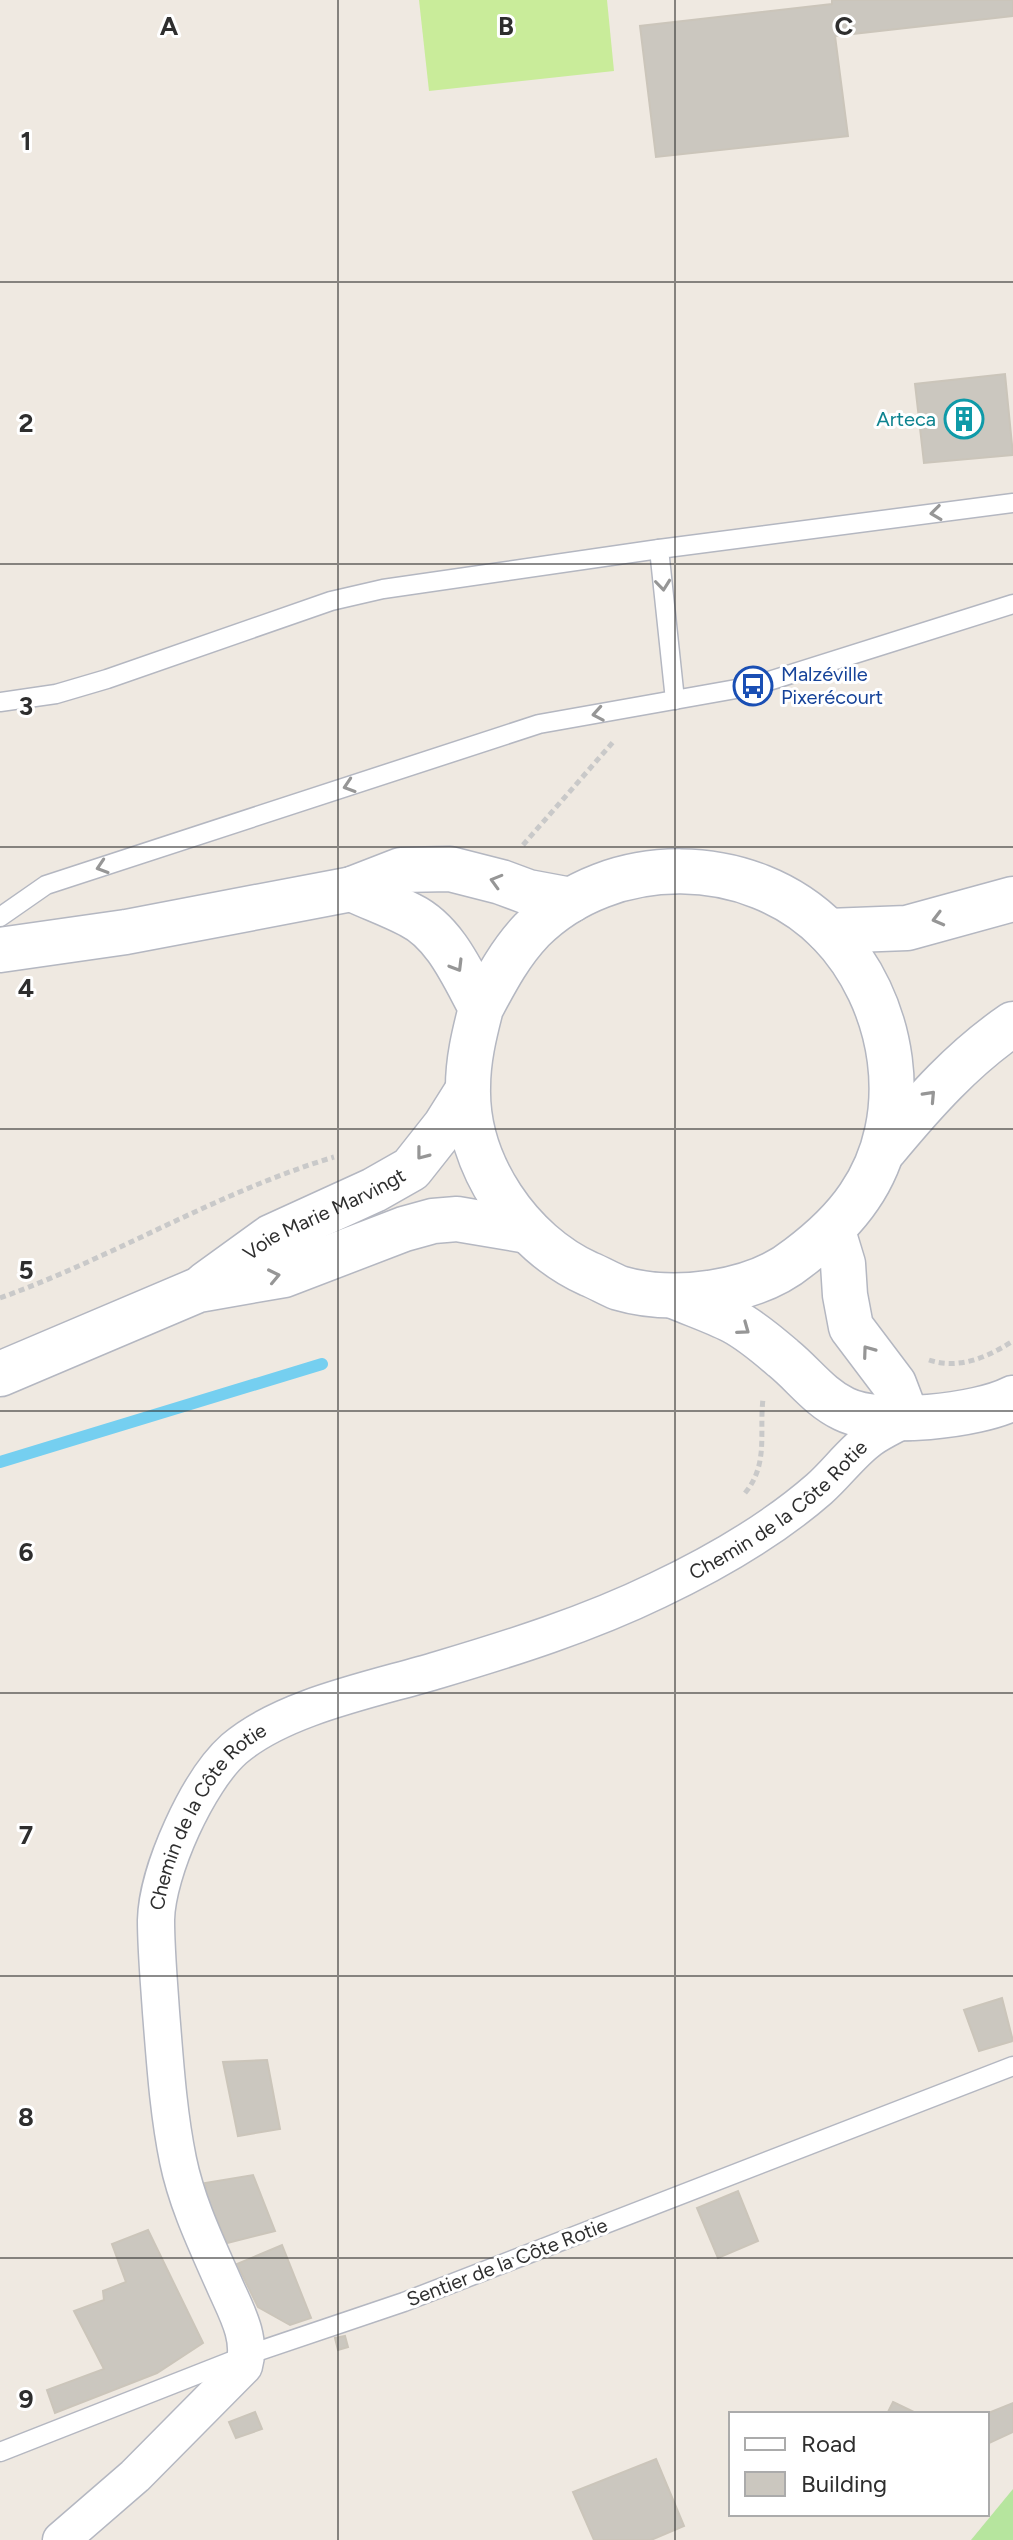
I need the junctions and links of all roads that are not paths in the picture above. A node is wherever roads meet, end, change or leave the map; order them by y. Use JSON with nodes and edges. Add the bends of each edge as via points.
{"nodes":[{"id":1,"x":1013,"y":503,"type":"edge"},
{"id":2,"x":659,"y":549,"type":"junction"},
{"id":3,"x":1013,"y":604,"type":"edge"},
{"id":4,"x":675,"y":700,"type":"junction"},
{"id":5,"x":0,"y":702,"type":"edge"},
{"id":6,"x":352,"y":889,"type":"junction"},
{"id":7,"x":1013,"y":899,"type":"edge"},
{"id":8,"x":571,"y":900,"type":"junction"},
{"id":9,"x":0,"y":917,"type":"edge"},
{"id":10,"x":828,"y":931,"type":"junction"},
{"id":11,"x":0,"y":950,"type":"edge"},
{"id":12,"x":481,"y":1008,"type":"junction"},
{"id":13,"x":1013,"y":1024,"type":"edge"},
{"id":14,"x":467,"y":1091,"type":"junction"},
{"id":15,"x":880,"y":1154,"type":"junction"},
{"id":16,"x":528,"y":1231,"type":"junction"},
{"id":17,"x":833,"y":1231,"type":"junction"},
{"id":18,"x":198,"y":1290,"type":"junction"},
{"id":19,"x":674,"y":1296,"type":"junction"},
{"id":20,"x":0,"y":1374,"type":"edge"},
{"id":21,"x":1013,"y":1398,"type":"edge"},
{"id":22,"x":907,"y":1418,"type":"junction"},
{"id":23,"x":1013,"y":2066,"type":"edge"},
{"id":24,"x":247,"y":2355,"type":"junction"},
{"id":25,"x":0,"y":2452,"type":"edge"},
{"id":26,"x":61,"y":2540,"type":"edge"}],
"edges":[{"from":1,"to":2,"type":"lane","one_way":true},
{"from":2,"to":4,"type":"lane","one_way":true},
{"from":2,"to":5,"type":"lane","via":[[331,601],[107,679]]},
{"from":3,"to":4,"type":"lane","via":[[753,686]]},
{"from":4,"to":9,"type":"lane","one_way":true,"via":[[524,729],[46,885]]},
{"from":8,"to":6,"type":"main road","one_way":true,"via":[[450,869],[401,870]]},
{"from":6,"to":11,"type":"main road"},
{"from":6,"to":12,"type":"main road","one_way":true,"via":[[411,915],[429,929],[443,942]]},
{"from":7,"to":10,"type":"main road","one_way":true,"via":[[907,928]]},
{"from":8,"to":10,"type":"main road","via":[[613,881],[659,871],[705,872],[751,882],[792,903]]},
{"from":8,"to":12,"type":"main road","via":[[534,929],[503,966]]},
{"from":10,"to":15,"type":"main road","via":[[859,968],[883,1023],[891,1059],[891,1107]]},
{"from":12,"to":14,"type":"main road"},
{"from":15,"to":13,"type":"main road","one_way":true,"via":[[930,1095],[984,1043]]},
{"from":14,"to":16,"type":"main road","via":[[476,1142],[497,1190]]},
{"from":14,"to":18,"type":"main road","name":"Voie Marie Marvingt","one_way":true,"via":[[411,1169],[271,1237]]},
{"from":15,"to":17,"type":"main road","via":[[861,1195]]},
{"from":18,"to":16,"type":"main road","name":"Voie Marie Marvingt","one_way":true,"via":[[284,1275],[433,1221],[457,1219]]},
{"from":16,"to":19,"type":"main road","via":[[571,1266],[620,1288]]},
{"from":17,"to":19,"type":"main road","via":[[787,1267],[760,1279],[733,1290]]},
{"from":22,"to":17,"type":"main road","one_way":true,"via":[[894,1384],[851,1327]]},
{"from":18,"to":20,"type":"main road","name":"Voie Marie Marvingt"},
{"from":19,"to":22,"type":"main road","one_way":true,"via":[[736,1322],[846,1410]]},
{"from":21,"to":22,"type":"main road","via":[[981,1409]]},
{"from":22,"to":24,"type":"street","name":"Chemin de la Côte Rotie","via":[[869,1440],[776,1523],[709,1564],[613,1610],[512,1647],[288,1716],[232,1751],[202,1790],[165,1872],[156,1917],[161,2013],[178,2163],[196,2221],[245,2333]]},
{"from":23,"to":24,"type":"lane","name":"Sentier de la Côte Rotie","via":[[404,2302]]},
{"from":24,"to":25,"type":"lane","name":"Sentier de la Côte Rotie"},
{"from":24,"to":26,"type":"street","via":[[244,2366],[135,2476]]}]}
